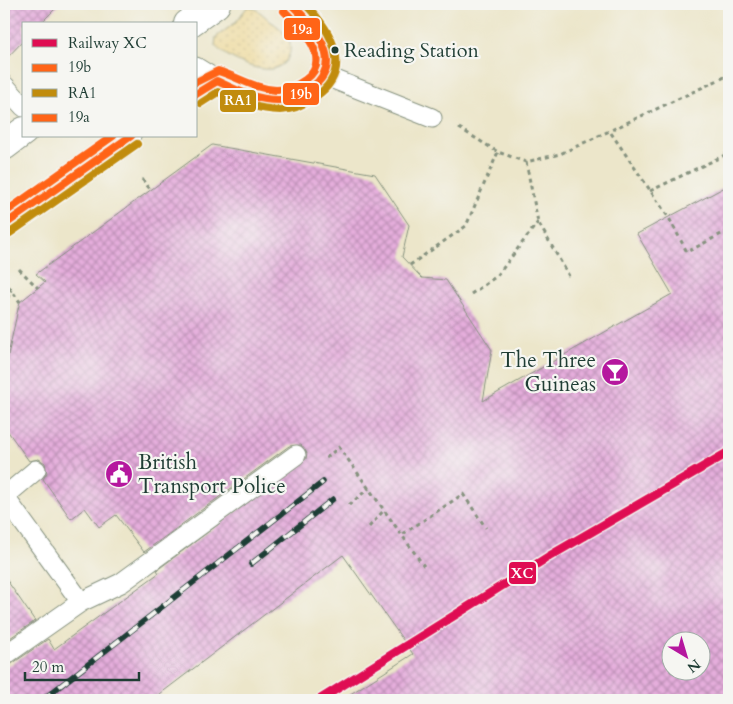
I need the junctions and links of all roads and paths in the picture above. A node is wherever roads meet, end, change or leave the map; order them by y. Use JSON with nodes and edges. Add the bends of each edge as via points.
{"nodes":[{"id":1,"x":216,"y":4,"type":"edge"},
{"id":2,"x":291,"y":4,"type":"edge"},
{"id":3,"x":191,"y":22,"type":"edge"},
{"id":4,"x":198,"y":68,"type":"edge"},
{"id":5,"x":323,"y":75,"type":"junction"},
{"id":6,"x":729,"y":75,"type":"edge"},
{"id":7,"x":217,"y":81,"type":"junction"},
{"id":8,"x":4,"y":85,"type":"edge"},
{"id":9,"x":198,"y":93,"type":"edge"},
{"id":10,"x":22,"y":104,"type":"edge"},
{"id":11,"x":432,"y":118,"type":"dead end"},
{"id":12,"x":22,"y":132,"type":"edge"},
{"id":13,"x":468,"y":132,"type":"dead end"},
{"id":14,"x":611,"y":133,"type":"junction"},
{"id":15,"x":128,"y":138,"type":"edge"},
{"id":16,"x":4,"y":146,"type":"edge"},
{"id":17,"x":498,"y":152,"type":"junction"},
{"id":18,"x":729,"y":153,"type":"edge"},
{"id":19,"x":526,"y":162,"type":"junction"},
{"id":20,"x":142,"y":178,"type":"dead end"},
{"id":21,"x":150,"y":189,"type":"dead end"},
{"id":22,"x":650,"y":191,"type":"junction"},
{"id":23,"x":538,"y":222,"type":"junction"},
{"id":24,"x":4,"y":225,"type":"edge"},
{"id":25,"x":729,"y":230,"type":"edge"},
{"id":26,"x":410,"y":265,"type":"dead end"},
{"id":27,"x":18,"y":269,"type":"dead end"},
{"id":28,"x":568,"y":276,"type":"dead end"},
{"id":29,"x":4,"y":280,"type":"edge"},
{"id":30,"x":38,"y":288,"type":"dead end"},
{"id":31,"x":11,"y":290,"type":"junction"},
{"id":32,"x":471,"y":294,"type":"dead end"},
{"id":33,"x":20,"y":302,"type":"dead end"},
{"id":34,"x":4,"y":306,"type":"edge"},
{"id":35,"x":296,"y":454,"type":"dead end"},
{"id":36,"x":322,"y":462,"type":"dead end"},
{"id":37,"x":36,"y":470,"type":"dead end"},
{"id":38,"x":370,"y":488,"type":"junction"},
{"id":39,"x":4,"y":496,"type":"edge"},
{"id":40,"x":349,"y":505,"type":"dead end"},
{"id":41,"x":385,"y":509,"type":"junction"},
{"id":42,"x":369,"y":527,"type":"dead end"},
{"id":43,"x":486,"y":528,"type":"dead end"},
{"id":44,"x":403,"y":534,"type":"junction"},
{"id":45,"x":424,"y":566,"type":"dead end"},
{"id":46,"x":81,"y":602,"type":"junction"},
{"id":47,"x":4,"y":656,"type":"edge"}],
"edges":[{"from":1,"to":3,"type":"street"},
{"from":2,"to":5,"type":"lane","via":[[317,31],[324,44],[327,59]]},
{"from":4,"to":7,"type":"lane"},
{"from":5,"to":7,"type":"lane","via":[[304,93],[279,100],[242,92]]},
{"from":5,"to":11,"type":"lane"},
{"from":6,"to":14,"type":"path","via":[[657,107]]},
{"from":7,"to":9,"type":"lane"},
{"from":8,"to":10,"type":"lane"},
{"from":12,"to":16,"type":"street"},
{"from":13,"to":17,"type":"path"},
{"from":14,"to":19,"type":"path","via":[[560,154]]},
{"from":14,"to":22,"type":"path"},
{"from":15,"to":24,"type":"lane"},
{"from":17,"to":19,"type":"path"},
{"from":17,"to":26,"type":"path","via":[[466,226]]},
{"from":18,"to":22,"type":"path"},
{"from":19,"to":23,"type":"path"},
{"from":20,"to":21,"type":"path"},
{"from":22,"to":25,"type":"path","via":[[687,252]]},
{"from":23,"to":28,"type":"path"},
{"from":23,"to":32,"type":"path","via":[[497,276]]},
{"from":27,"to":30,"type":"path"},
{"from":29,"to":31,"type":"path"},
{"from":31,"to":33,"type":"path"},
{"from":31,"to":34,"type":"path"},
{"from":35,"to":46,"type":"lane","via":[[121,583]]},
{"from":36,"to":38,"type":"path","via":[[339,447]]},
{"from":37,"to":39,"type":"lane"},
{"from":38,"to":40,"type":"path"},
{"from":38,"to":41,"type":"path"},
{"from":39,"to":46,"type":"lane"},
{"from":41,"to":42,"type":"path"},
{"from":41,"to":44,"type":"path"},
{"from":43,"to":44,"type":"path","via":[[462,494]]},
{"from":44,"to":45,"type":"path"},
{"from":46,"to":47,"type":"lane"}]}
